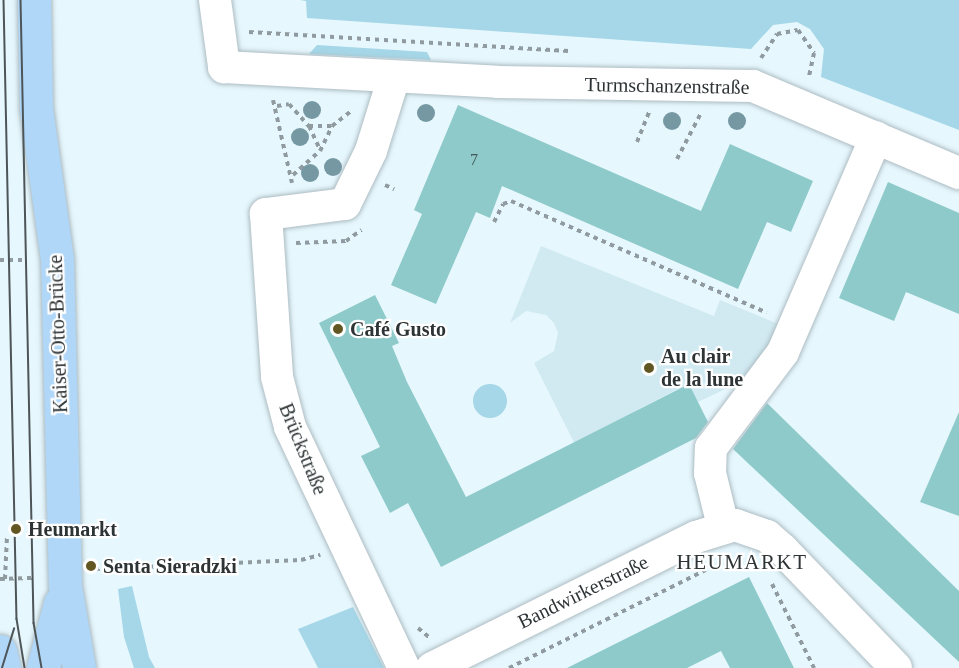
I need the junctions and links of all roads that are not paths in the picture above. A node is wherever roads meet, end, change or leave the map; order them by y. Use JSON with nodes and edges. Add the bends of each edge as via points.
{"nodes":[{"id":1,"x":34,"y":0,"type":"edge"},
{"id":2,"x":214,"y":0,"type":"edge"},
{"id":3,"x":394,"y":77,"type":"junction"},
{"id":4,"x":876,"y":137,"type":"junction"},
{"id":5,"x":959,"y":173,"type":"edge"},
{"id":6,"x":723,"y":526,"type":"junction"},
{"id":7,"x":65,"y":586,"type":"junction"},
{"id":8,"x":0,"y":651,"type":"edge"},
{"id":9,"x":4,"y":668,"type":"edge"},
{"id":10,"x":43,"y":668,"type":"edge"},
{"id":11,"x":80,"y":668,"type":"edge"},
{"id":12,"x":404,"y":668,"type":"edge"},
{"id":13,"x":432,"y":668,"type":"edge"},
{"id":14,"x":896,"y":668,"type":"edge"}],
"edges":[{"from":1,"to":7,"type":"main road","name":"Kaiser-Otto-Brücke","via":[[36,108],[57,259]]},
{"from":2,"to":3,"type":"street","name":"Turmschanzenstraße","via":[[224,67]]},
{"from":3,"to":4,"type":"street","name":"Turmschanzenstraße","via":[[753,86]]},
{"from":3,"to":12,"type":"street","name":"Brückstraße","via":[[351,198],[337,208],[281,214],[277,377],[290,427]]},
{"from":4,"to":5,"type":"street","name":"Turmschanzenstraße"},
{"from":4,"to":6,"type":"street","via":[[796,325],[774,365],[711,448],[710,473]]},
{"from":6,"to":13,"type":"street","name":"Bandwirkerstraße"},
{"from":6,"to":14,"type":"street","via":[[750,528],[767,536]]},
{"from":7,"to":10,"type":"main road"},
{"from":7,"to":11,"type":"main road","name":"Kaiser-Otto-Brücke"},
{"from":8,"to":9,"type":"main road"}]}
